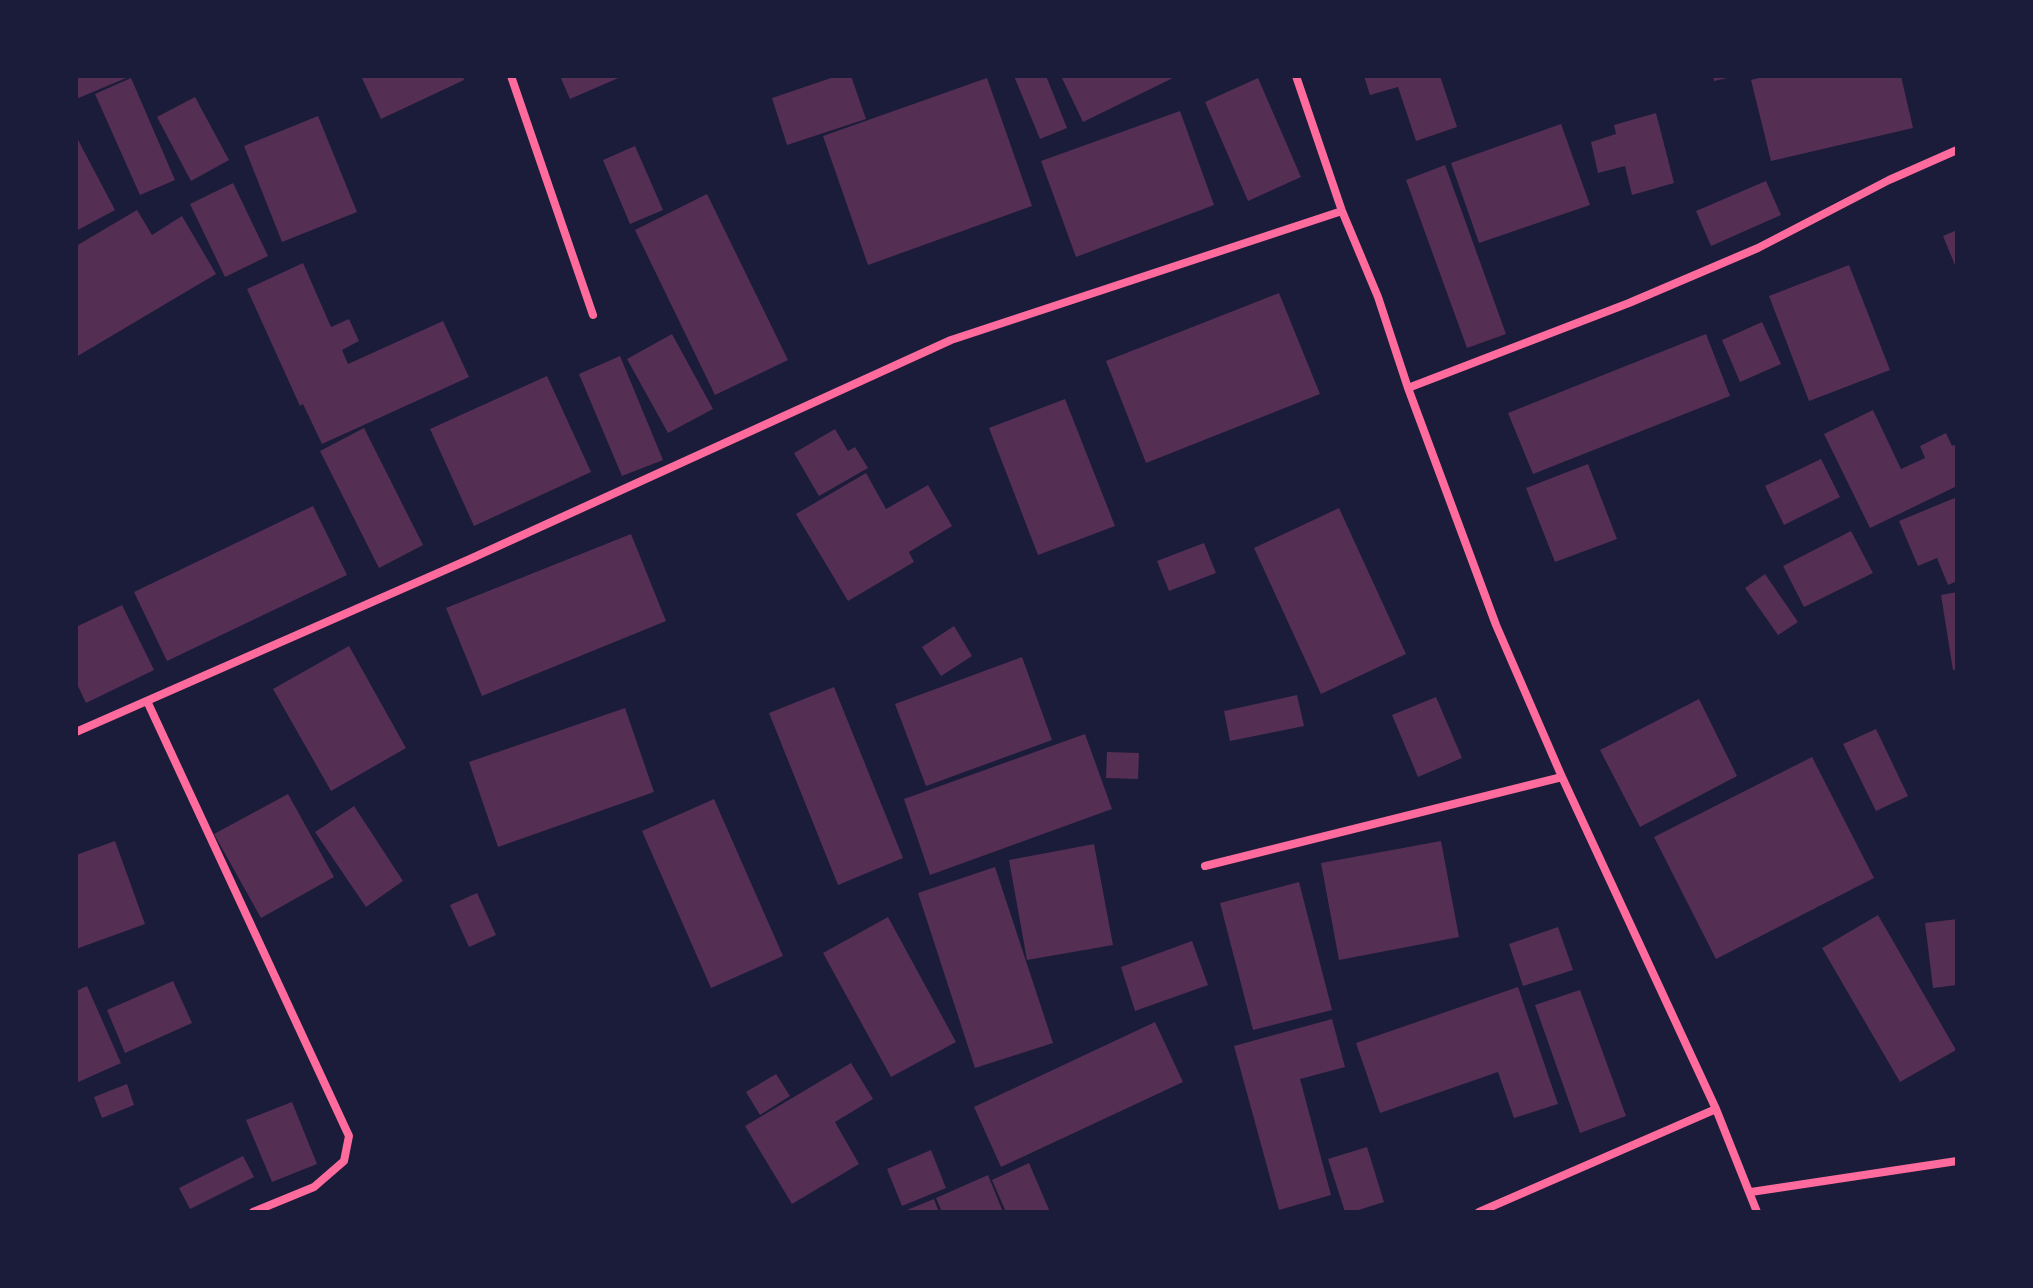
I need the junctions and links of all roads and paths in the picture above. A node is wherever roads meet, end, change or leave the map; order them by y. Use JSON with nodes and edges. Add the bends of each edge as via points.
{"nodes":[{"id":1,"x":511,"y":76,"type":"edge"},
{"id":2,"x":1296,"y":76,"type":"edge"},
{"id":3,"x":1957,"y":150,"type":"edge"},
{"id":4,"x":1342,"y":211,"type":"junction"},
{"id":5,"x":593,"y":315,"type":"dead end"},
{"id":6,"x":1408,"y":388,"type":"junction"},
{"id":7,"x":147,"y":701,"type":"junction"},
{"id":8,"x":76,"y":732,"type":"edge"},
{"id":9,"x":1562,"y":777,"type":"junction"},
{"id":10,"x":1205,"y":866,"type":"dead end"},
{"id":11,"x":1716,"y":1109,"type":"junction"},
{"id":12,"x":1957,"y":1161,"type":"edge"},
{"id":13,"x":1751,"y":1192,"type":"junction"},
{"id":14,"x":253,"y":1212,"type":"edge"},
{"id":15,"x":1479,"y":1212,"type":"edge"},
{"id":16,"x":1757,"y":1212,"type":"edge"}],
"edges":[{"from":1,"to":5,"type":"street"},
{"from":2,"to":4,"type":"street"},
{"from":3,"to":6,"type":"street","via":[[1758,248]]},
{"from":4,"to":6,"type":"street"},
{"from":4,"to":7,"type":"street","via":[[951,340]]},
{"from":6,"to":9,"type":"street","via":[[1496,625]]},
{"from":7,"to":8,"type":"street"},
{"from":7,"to":14,"type":"street","via":[[349,1136],[344,1161],[314,1187]]},
{"from":9,"to":10,"type":"street"},
{"from":9,"to":11,"type":"street"},
{"from":11,"to":13,"type":"street"},
{"from":11,"to":15,"type":"street"},
{"from":12,"to":13,"type":"street"},
{"from":13,"to":16,"type":"street"}]}
